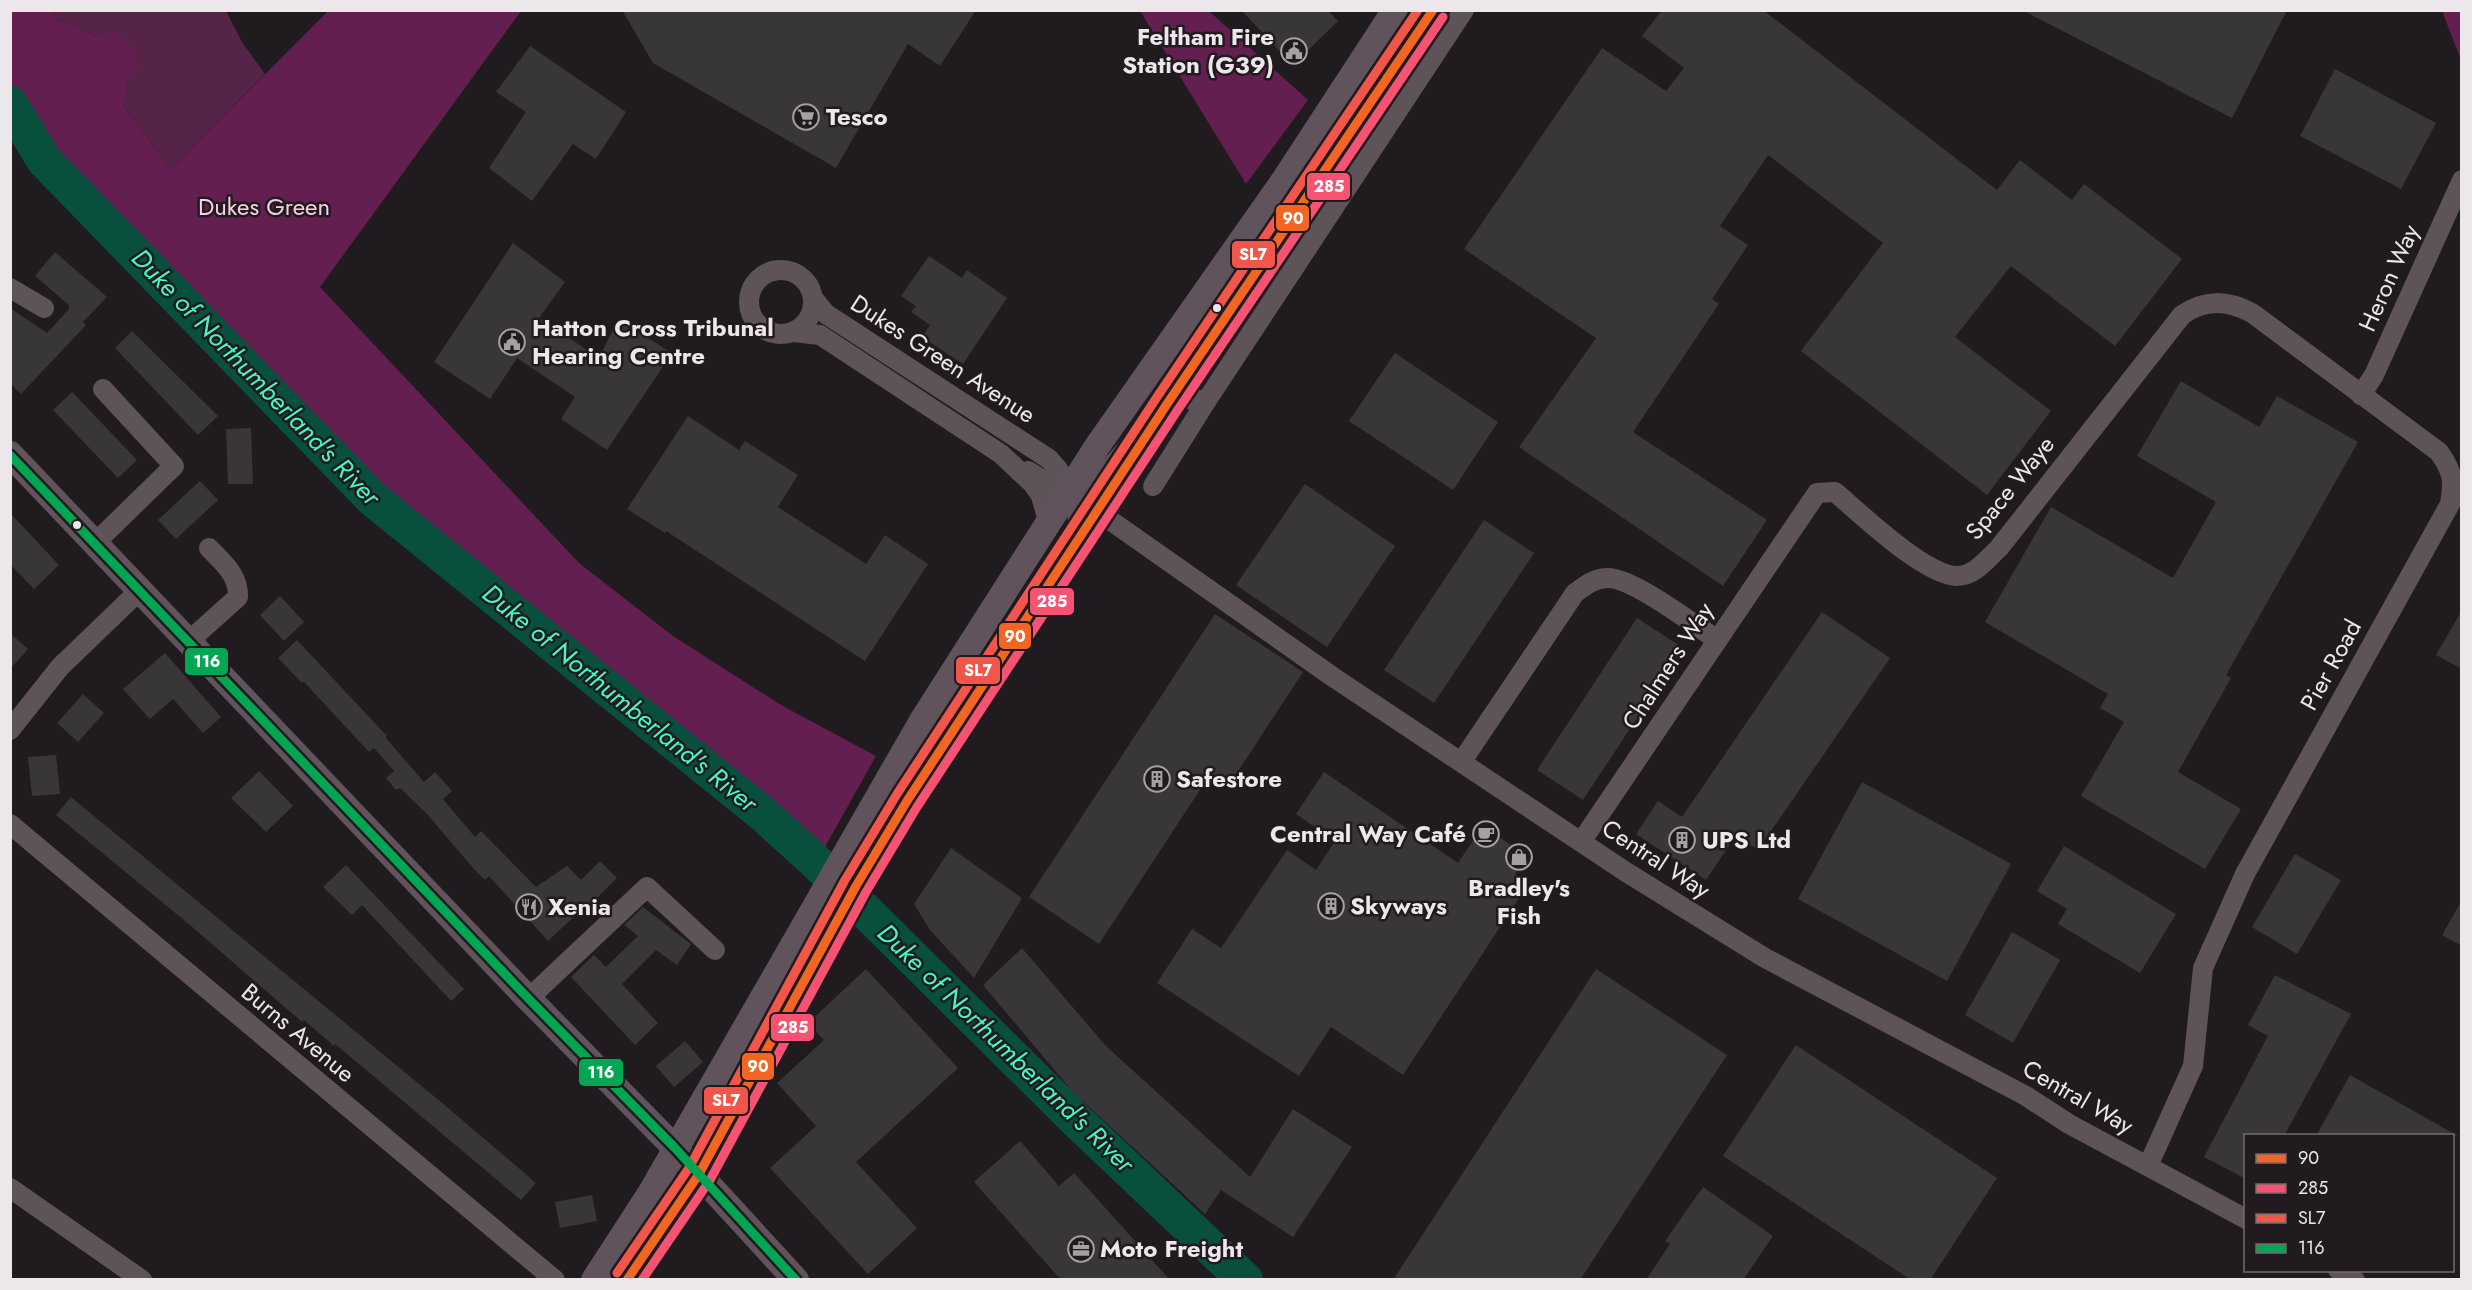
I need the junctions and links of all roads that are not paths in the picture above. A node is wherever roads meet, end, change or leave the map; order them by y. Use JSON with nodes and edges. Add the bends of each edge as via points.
{"nodes":[{"id":1,"x":1395,"y":10,"type":"edge"},
{"id":2,"x":1433,"y":10,"type":"edge"},
{"id":3,"x":1464,"y":10,"type":"edge"},
{"id":4,"x":2462,"y":180,"type":"edge"},
{"id":5,"x":10,"y":288,"type":"edge"},
{"id":6,"x":813,"y":298,"type":"junction"},
{"id":7,"x":2205,"y":303,"type":"joint"},
{"id":8,"x":44,"y":308,"type":"dead end"},
{"id":9,"x":794,"y":332,"type":"junction"},
{"id":10,"x":103,"y":389,"type":"dead end"},
{"id":11,"x":2361,"y":395,"type":"junction"},
{"id":12,"x":1172,"y":397,"type":"junction"},
{"id":13,"x":1207,"y":400,"type":"junction"},
{"id":14,"x":1098,"y":445,"type":"junction"},
{"id":15,"x":10,"y":454,"type":"edge"},
{"id":16,"x":1000,"y":454,"type":"junction"},
{"id":17,"x":1048,"y":459,"type":"junction"},
{"id":18,"x":1153,"y":486,"type":"dead end"},
{"id":19,"x":1082,"y":506,"type":"junction"},
{"id":20,"x":1798,"y":518,"type":"joint"},
{"id":21,"x":1049,"y":524,"type":"junction"},
{"id":22,"x":95,"y":543,"type":"junction"},
{"id":23,"x":209,"y":548,"type":"dead end"},
{"id":24,"x":140,"y":590,"type":"junction"},
{"id":25,"x":989,"y":619,"type":"junction"},
{"id":26,"x":1716,"y":639,"type":"junction"},
{"id":27,"x":189,"y":641,"type":"junction"},
{"id":28,"x":10,"y":730,"type":"edge"},
{"id":29,"x":1462,"y":761,"type":"junction"},
{"id":30,"x":10,"y":824,"type":"edge"},
{"id":31,"x":1581,"y":842,"type":"junction"},
{"id":32,"x":715,"y":950,"type":"dead end"},
{"id":33,"x":528,"y":999,"type":"junction"},
{"id":34,"x":675,"y":1148,"type":"junction"},
{"id":35,"x":2148,"y":1166,"type":"junction"},
{"id":36,"x":699,"y":1174,"type":"junction"},
{"id":37,"x":10,"y":1188,"type":"edge"},
{"id":38,"x":2244,"y":1218,"type":"edge"},
{"id":39,"x":2341,"y":1272,"type":"edge"},
{"id":40,"x":142,"y":1280,"type":"edge"},
{"id":41,"x":555,"y":1280,"type":"edge"},
{"id":42,"x":594,"y":1280,"type":"edge"},
{"id":43,"x":627,"y":1280,"type":"edge"},
{"id":44,"x":796,"y":1280,"type":"edge"},
{"id":45,"x":2355,"y":1280,"type":"edge"}],
"edges":[{"from":1,"to":14,"type":"main road","via":[[1282,183]]},
{"from":2,"to":12,"type":"main road"},
{"from":3,"to":13,"type":"street"},
{"from":4,"to":11,"type":"street","name":"Heron Way","via":[[2374,375]]},
{"from":5,"to":8,"type":"street"},
{"from":6,"to":9,"type":"street","via":[[808,320]]},
{"from":6,"to":9,"type":"street","via":[[805,280],[789,270],[770,271],[754,283],[748,305],[758,325],[775,334]]},
{"from":6,"to":17,"type":"street","name":"Dukes Green Avenue","via":[[826,314]]},
{"from":7,"to":11,"type":"street","name":"Pier Road","via":[[2237,306],[2252,313]]},
{"from":7,"to":20,"type":"street","name":"Space Waye","via":[[2182,315],[1999,548],[1974,571],[1958,576],[1924,564],[1835,492],[1817,493]]},
{"from":9,"to":16,"type":"street","name":"Dukes Green Avenue","via":[[820,335]]},
{"from":10,"to":22,"type":"street","via":[[174,466]]},
{"from":11,"to":35,"type":"street","name":"Pier Road","via":[[2439,452],[2451,470],[2450,504],[2245,874],[2203,968],[2193,1066]]},
{"from":12,"to":13,"type":"street"},
{"from":12,"to":19,"type":"main road"},
{"from":12,"to":19,"type":"street","via":[[1087,487]]},
{"from":13,"to":18,"type":"street"},
{"from":14,"to":17,"type":"street","via":[[1077,458]]},
{"from":14,"to":19,"type":"main road"},
{"from":15,"to":22,"type":"main road"},
{"from":16,"to":19,"type":"street","name":"Dukes Green Avenue"},
{"from":16,"to":21,"type":"street","name":"Dukes Green Avenue","via":[[1033,484]]},
{"from":17,"to":19,"type":"street"},
{"from":19,"to":21,"type":"main road"},
{"from":19,"to":25,"type":"main road","via":[[1037,568]]},
{"from":19,"to":29,"type":"street","name":"Central Way"},
{"from":19,"to":36,"type":"main road","via":[[1076,545],[907,801],[856,886]]},
{"from":20,"to":26,"type":"street","name":"Chalmers Way"},
{"from":21,"to":25,"type":"main road"},
{"from":22,"to":24,"type":"main road"},
{"from":23,"to":27,"type":"street","via":[[232,573],[238,597]]},
{"from":24,"to":27,"type":"main road"},
{"from":24,"to":28,"type":"street","via":[[60,667]]},
{"from":25,"to":34,"type":"main road","via":[[883,788]]},
{"from":26,"to":29,"type":"street","via":[[1632,584],[1609,578],[1592,581],[1575,593]]},
{"from":26,"to":31,"type":"street","name":"Chalmers Way"},
{"from":27,"to":33,"type":"main road"},
{"from":29,"to":31,"type":"street","name":"Central Way"},
{"from":30,"to":41,"type":"street","name":"Burns Avenue"},
{"from":31,"to":35,"type":"street","name":"Central Way","via":[[1765,958],[2026,1096]]},
{"from":32,"to":33,"type":"street","via":[[647,887]]},
{"from":33,"to":34,"type":"main road"},
{"from":34,"to":36,"type":"main road"},
{"from":34,"to":42,"type":"main road"},
{"from":35,"to":38,"type":"street","name":"Central Way"},
{"from":36,"to":43,"type":"main road"},
{"from":36,"to":44,"type":"main road"},
{"from":37,"to":40,"type":"street"},
{"from":39,"to":45,"type":"street"}]}
